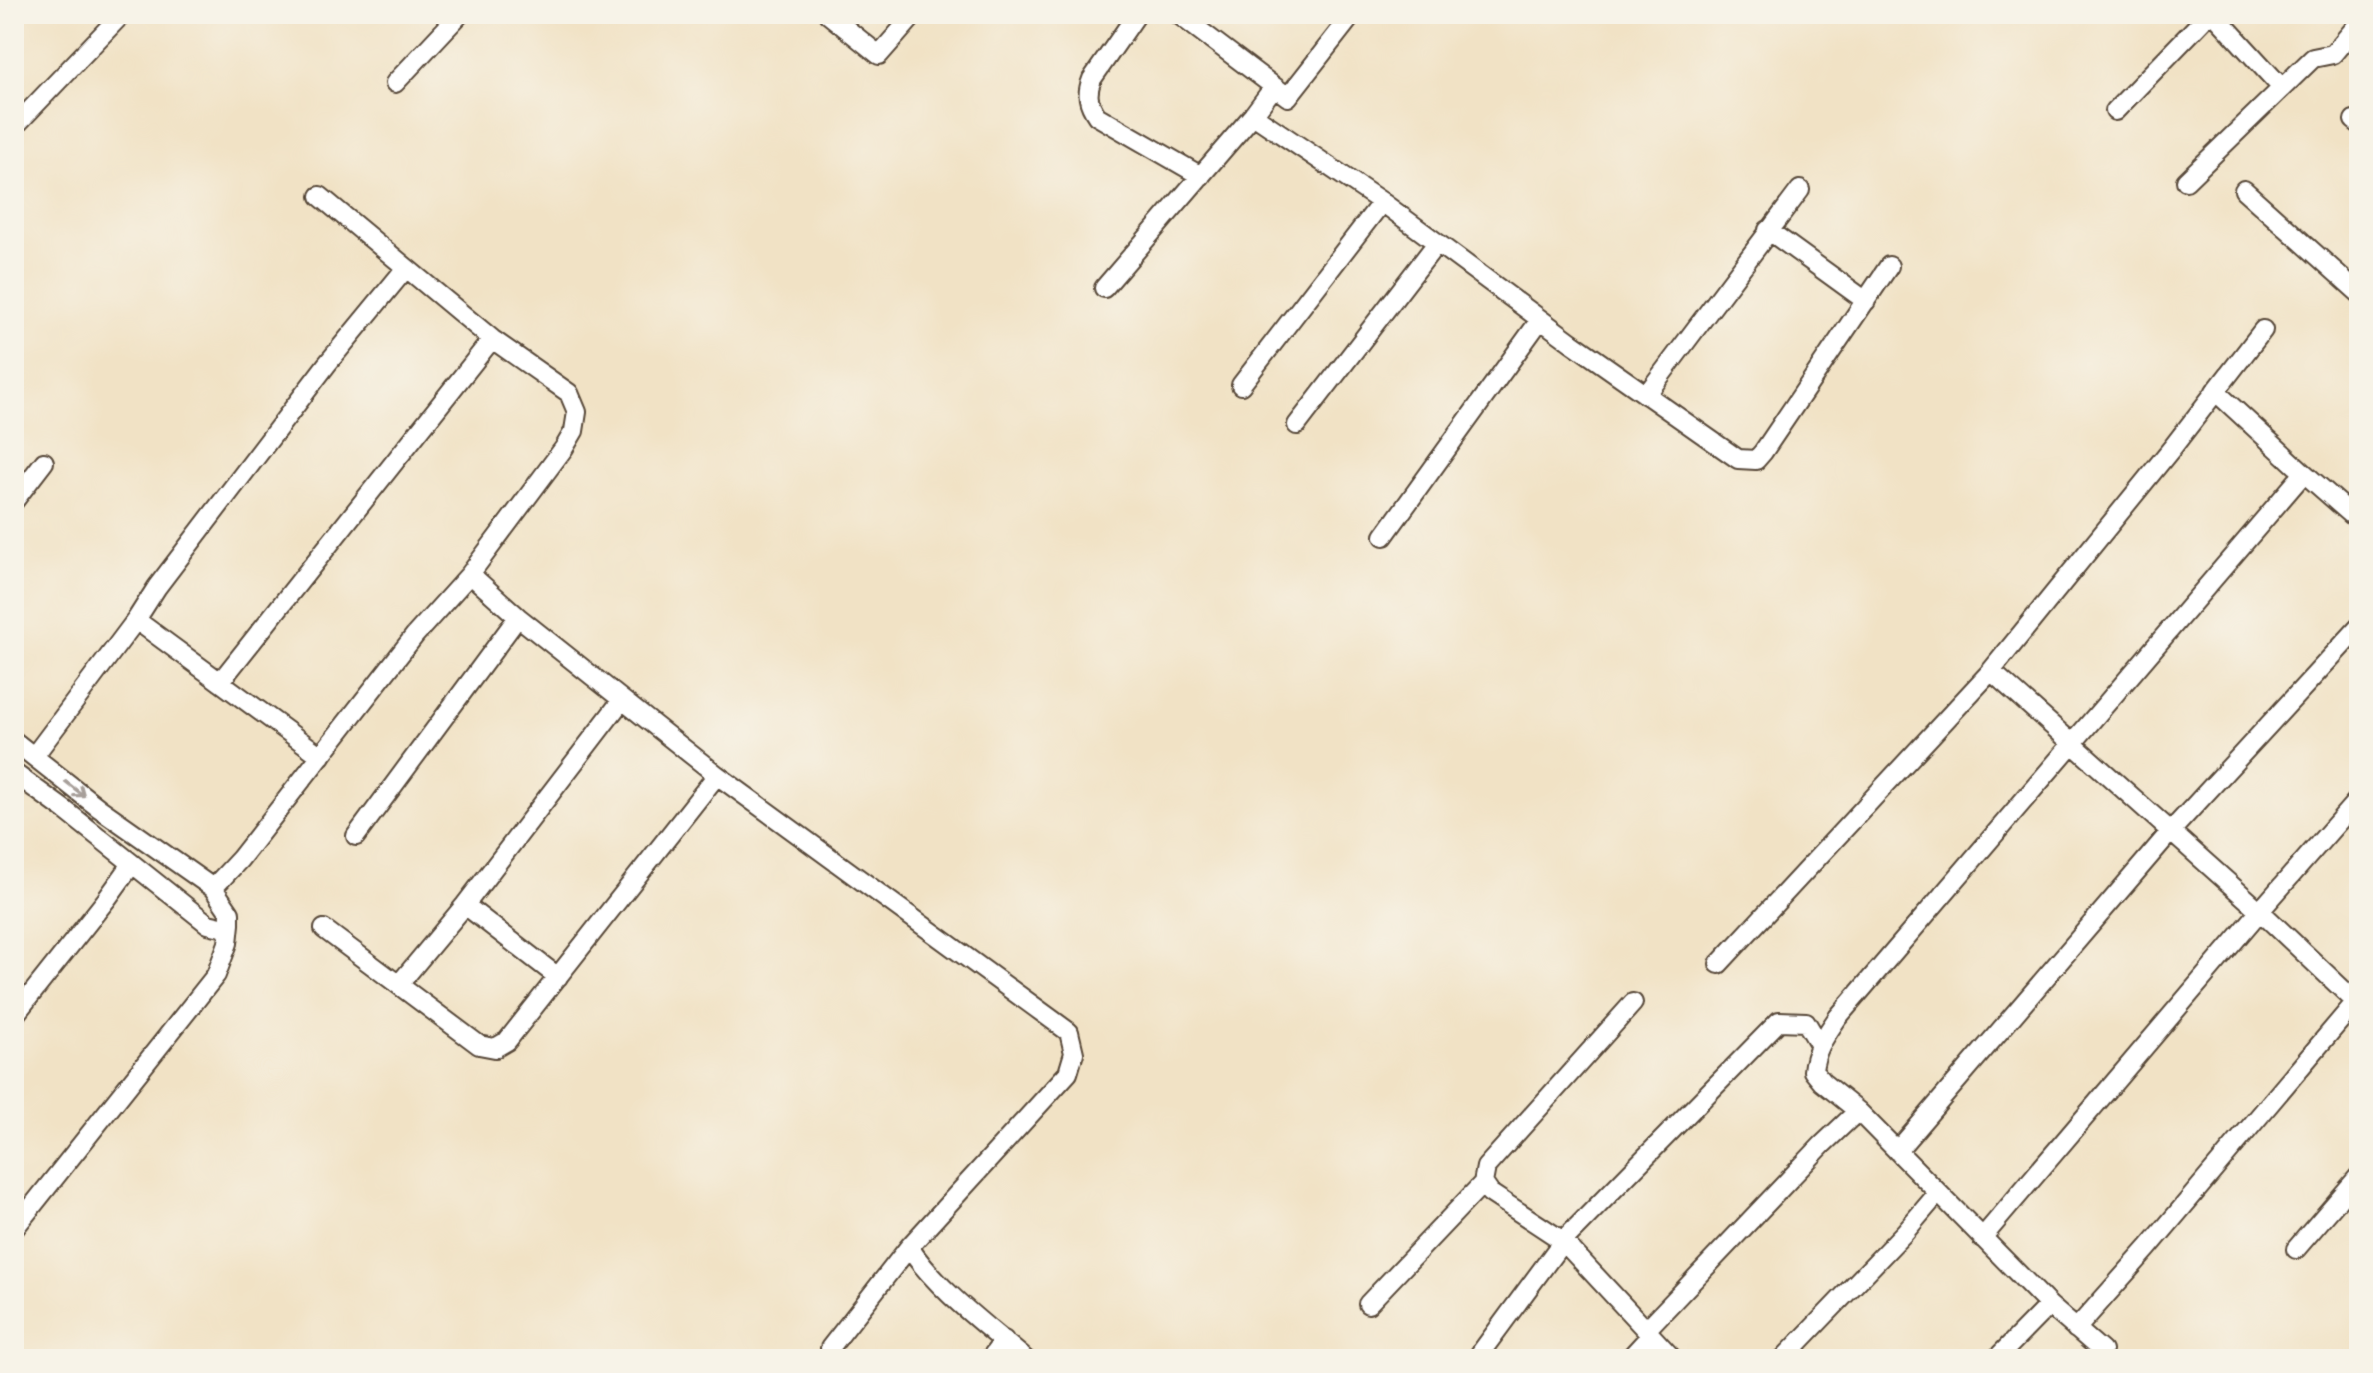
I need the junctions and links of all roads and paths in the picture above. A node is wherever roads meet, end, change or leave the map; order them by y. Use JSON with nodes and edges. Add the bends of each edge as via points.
{"nodes":[{"id":1,"x":122,"y":14,"type":"edge"},
{"id":2,"x":460,"y":14,"type":"edge"},
{"id":3,"x":828,"y":14,"type":"edge"},
{"id":4,"x":915,"y":14,"type":"edge"},
{"id":5,"x":1137,"y":14,"type":"edge"},
{"id":6,"x":1178,"y":14,"type":"edge"},
{"id":7,"x":1353,"y":14,"type":"edge"},
{"id":8,"x":2211,"y":14,"type":"edge"},
{"id":9,"x":2359,"y":23,"type":"edge"},
{"id":10,"x":395,"y":83,"type":"dead end"},
{"id":11,"x":1274,"y":87,"type":"junction"},
{"id":12,"x":2282,"y":88,"type":"junction"},
{"id":13,"x":2115,"y":111,"type":"dead end"},
{"id":14,"x":1253,"y":115,"type":"junction"},
{"id":15,"x":14,"y":127,"type":"edge"},
{"id":16,"x":1201,"y":176,"type":"junction"},
{"id":17,"x":2186,"y":181,"type":"dead end"},
{"id":18,"x":1800,"y":190,"type":"dead end"},
{"id":19,"x":2244,"y":190,"type":"dead end"},
{"id":20,"x":320,"y":196,"type":"dead end"},
{"id":21,"x":1382,"y":202,"type":"junction"},
{"id":22,"x":1768,"y":230,"type":"junction"},
{"id":23,"x":1437,"y":243,"type":"junction"},
{"id":24,"x":1889,"y":266,"type":"dead end"},
{"id":25,"x":406,"y":268,"type":"junction"},
{"id":26,"x":1104,"y":288,"type":"dead end"},
{"id":27,"x":2359,"y":293,"type":"edge"},
{"id":28,"x":1866,"y":301,"type":"junction"},
{"id":29,"x":1540,"y":320,"type":"junction"},
{"id":30,"x":2263,"y":330,"type":"dead end"},
{"id":31,"x":492,"y":339,"type":"junction"},
{"id":32,"x":1241,"y":385,"type":"dead end"},
{"id":33,"x":2215,"y":391,"type":"junction"},
{"id":34,"x":1646,"y":395,"type":"junction"},
{"id":35,"x":1297,"y":425,"type":"dead end"},
{"id":36,"x":44,"y":462,"type":"dead end"},
{"id":37,"x":2304,"y":473,"type":"junction"},
{"id":38,"x":14,"y":501,"type":"edge"},
{"id":39,"x":2359,"y":521,"type":"edge"},
{"id":40,"x":1384,"y":536,"type":"dead end"},
{"id":41,"x":470,"y":574,"type":"junction"},
{"id":42,"x":518,"y":617,"type":"junction"},
{"id":43,"x":136,"y":620,"type":"junction"},
{"id":44,"x":2359,"y":627,"type":"edge"},
{"id":45,"x":1991,"y":671,"type":"junction"},
{"id":46,"x":220,"y":682,"type":"junction"},
{"id":47,"x":622,"y":700,"type":"junction"},
{"id":48,"x":14,"y":741,"type":"edge"},
{"id":49,"x":2071,"y":743,"type":"junction"},
{"id":50,"x":34,"y":756,"type":"junction"},
{"id":51,"x":321,"y":756,"type":"junction"},
{"id":52,"x":717,"y":775,"type":"junction"},
{"id":53,"x":17,"y":782,"type":"edge"},
{"id":54,"x":2359,"y":798,"type":"edge"},
{"id":55,"x":2171,"y":831,"type":"junction"},
{"id":56,"x":356,"y":836,"type":"dead end"},
{"id":57,"x":132,"y":864,"type":"junction"},
{"id":58,"x":213,"y":888,"type":"junction"},
{"id":59,"x":465,"y":905,"type":"junction"},
{"id":60,"x":2260,"y":911,"type":"junction"},
{"id":61,"x":227,"y":921,"type":"junction"},
{"id":62,"x":324,"y":929,"type":"dead end"},
{"id":63,"x":1719,"y":964,"type":"dead end"},
{"id":64,"x":558,"y":977,"type":"junction"},
{"id":65,"x":400,"y":983,"type":"junction"},
{"id":66,"x":2358,"y":1001,"type":"edge"},
{"id":67,"x":1633,"y":1003,"type":"dead end"},
{"id":68,"x":14,"y":1016,"type":"edge"},
{"id":69,"x":1819,"y":1044,"type":"junction"},
{"id":70,"x":1858,"y":1111,"type":"junction"},
{"id":71,"x":1897,"y":1151,"type":"junction"},
{"id":72,"x":2359,"y":1176,"type":"edge"},
{"id":73,"x":1483,"y":1183,"type":"junction"},
{"id":74,"x":1938,"y":1193,"type":"junction"},
{"id":75,"x":14,"y":1229,"type":"edge"},
{"id":76,"x":1982,"y":1238,"type":"junction"},
{"id":77,"x":1563,"y":1241,"type":"junction"},
{"id":78,"x":909,"y":1247,"type":"junction"},
{"id":79,"x":2296,"y":1249,"type":"dead end"},
{"id":80,"x":1368,"y":1304,"type":"dead end"},
{"id":81,"x":2049,"y":1305,"type":"junction"},
{"id":82,"x":2076,"y":1329,"type":"junction"},
{"id":83,"x":1649,"y":1333,"type":"junction"},
{"id":84,"x":1004,"y":1340,"type":"junction"},
{"id":85,"x":830,"y":1348,"type":"dead end"},
{"id":86,"x":2102,"y":1351,"type":"dead end"},
{"id":87,"x":990,"y":1359,"type":"edge"},
{"id":88,"x":1025,"y":1359,"type":"edge"},
{"id":89,"x":1476,"y":1359,"type":"edge"},
{"id":90,"x":1629,"y":1359,"type":"edge"},
{"id":91,"x":1673,"y":1359,"type":"edge"},
{"id":92,"x":1783,"y":1359,"type":"edge"},
{"id":93,"x":1996,"y":1359,"type":"edge"}],
"edges":[{"from":1,"to":15,"type":"street"},
{"from":2,"to":10,"type":"street"},
{"from":3,"to":4,"type":"street","via":[[879,55]]},
{"from":5,"to":16,"type":"street","via":[[1092,79],[1089,103],[1097,116]]},
{"from":6,"to":11,"type":"street"},
{"from":7,"to":11,"type":"street","via":[[1288,97]]},
{"from":8,"to":12,"type":"street"},
{"from":8,"to":13,"type":"street"},
{"from":9,"to":12,"type":"street","via":[[2333,54],[2313,58]]},
{"from":11,"to":14,"type":"street"},
{"from":12,"to":17,"type":"street"},
{"from":14,"to":16,"type":"street"},
{"from":14,"to":21,"type":"street"},
{"from":16,"to":26,"type":"street"},
{"from":18,"to":22,"type":"street"},
{"from":19,"to":27,"type":"street"},
{"from":20,"to":25,"type":"street"},
{"from":21,"to":23,"type":"street"},
{"from":21,"to":32,"type":"street"},
{"from":22,"to":28,"type":"street"},
{"from":22,"to":34,"type":"street"},
{"from":23,"to":29,"type":"street"},
{"from":23,"to":35,"type":"street"},
{"from":24,"to":28,"type":"street"},
{"from":25,"to":31,"type":"street"},
{"from":25,"to":43,"type":"street","via":[[327,364]]},
{"from":28,"to":34,"type":"street","via":[[1756,460],[1738,459]]},
{"from":29,"to":34,"type":"street"},
{"from":29,"to":40,"type":"street"},
{"from":30,"to":33,"type":"street"},
{"from":31,"to":41,"type":"street","via":[[569,393],[577,412],[564,448]]},
{"from":31,"to":46,"type":"street"},
{"from":33,"to":37,"type":"street"},
{"from":33,"to":45,"type":"street"},
{"from":36,"to":38,"type":"street"},
{"from":37,"to":39,"type":"street"},
{"from":37,"to":49,"type":"street"},
{"from":41,"to":42,"type":"street"},
{"from":41,"to":51,"type":"street"},
{"from":42,"to":47,"type":"street"},
{"from":42,"to":56,"type":"street"},
{"from":43,"to":46,"type":"street"},
{"from":43,"to":50,"type":"street"},
{"from":44,"to":55,"type":"street"},
{"from":45,"to":49,"type":"street"},
{"from":45,"to":63,"type":"street"},
{"from":46,"to":51,"type":"street"},
{"from":47,"to":52,"type":"street"},
{"from":47,"to":59,"type":"street"},
{"from":48,"to":50,"type":"street"},
{"from":49,"to":55,"type":"street"},
{"from":49,"to":69,"type":"street"},
{"from":50,"to":58,"type":"street","one_way":true},
{"from":51,"to":58,"type":"street"},
{"from":52,"to":64,"type":"street"},
{"from":52,"to":78,"type":"street","via":[[1069,1032],[1074,1053],[1068,1073]]},
{"from":53,"to":57,"type":"street","via":[[66,811]]},
{"from":54,"to":60,"type":"street"},
{"from":55,"to":60,"type":"street"},
{"from":55,"to":71,"type":"street"},
{"from":57,"to":61,"type":"street","via":[[208,924]]},
{"from":57,"to":68,"type":"street"},
{"from":58,"to":61,"type":"street"},
{"from":59,"to":64,"type":"street"},
{"from":59,"to":65,"type":"street"},
{"from":60,"to":66,"type":"street"},
{"from":60,"to":76,"type":"street"},
{"from":61,"to":75,"type":"street","via":[[228,943],[216,975]]},
{"from":62,"to":65,"type":"street"},
{"from":64,"to":65,"type":"street","via":[[507,1041],[495,1048],[479,1045]]},
{"from":66,"to":82,"type":"street"},
{"from":67,"to":73,"type":"street","via":[[1494,1157]]},
{"from":69,"to":70,"type":"street","via":[[1813,1071]]},
{"from":69,"to":77,"type":"street","via":[[1806,1022],[1779,1021]]},
{"from":70,"to":71,"type":"street"},
{"from":70,"to":83,"type":"street"},
{"from":71,"to":74,"type":"street"},
{"from":72,"to":79,"type":"street"},
{"from":73,"to":77,"type":"street"},
{"from":73,"to":80,"type":"street"},
{"from":74,"to":76,"type":"street"},
{"from":74,"to":92,"type":"street"},
{"from":76,"to":81,"type":"street"},
{"from":77,"to":83,"type":"street"},
{"from":77,"to":89,"type":"street"},
{"from":78,"to":84,"type":"street"},
{"from":78,"to":85,"type":"street"},
{"from":81,"to":82,"type":"street"},
{"from":81,"to":93,"type":"street"},
{"from":82,"to":86,"type":"street"},
{"from":83,"to":90,"type":"street"},
{"from":83,"to":91,"type":"street"},
{"from":84,"to":87,"type":"street"},
{"from":84,"to":88,"type":"street"}]}
